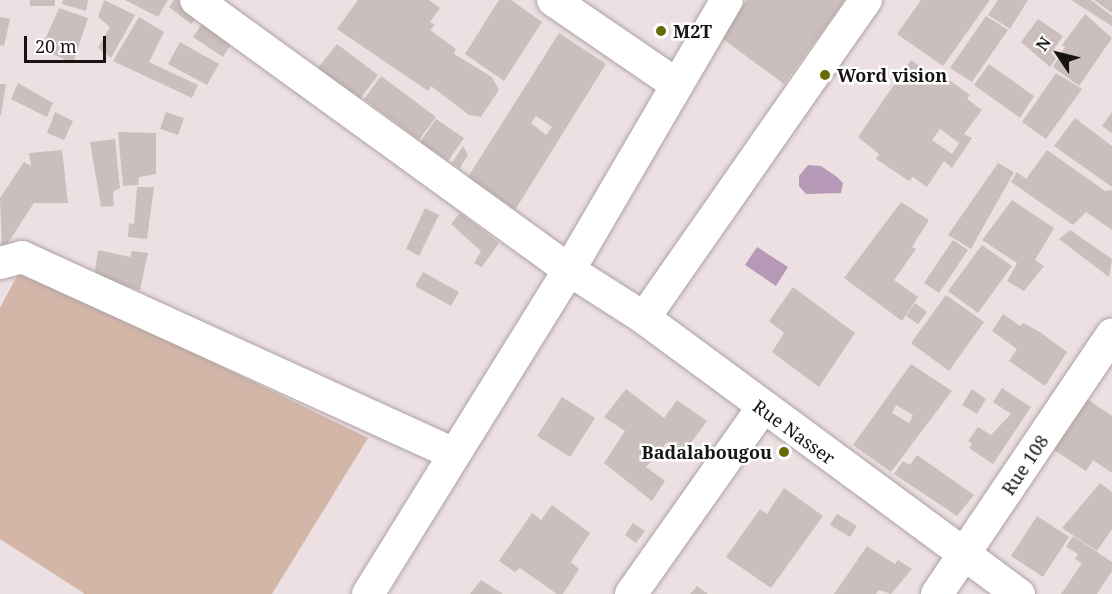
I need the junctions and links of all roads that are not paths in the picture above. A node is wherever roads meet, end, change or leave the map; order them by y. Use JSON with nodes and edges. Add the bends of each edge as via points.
{"nodes":[{"id":1,"x":196,"y":0,"type":"edge"},
{"id":2,"x":553,"y":0,"type":"edge"},
{"id":3,"x":727,"y":0,"type":"edge"},
{"id":4,"x":866,"y":0,"type":"edge"},
{"id":5,"x":677,"y":85,"type":"junction"},
{"id":6,"x":0,"y":263,"type":"edge"},
{"id":7,"x":569,"y":270,"type":"junction"},
{"id":8,"x":644,"y":318,"type":"junction"},
{"id":9,"x":1112,"y":335,"type":"edge"},
{"id":10,"x":762,"y":408,"type":"junction"},
{"id":11,"x":454,"y":454,"type":"junction"},
{"id":12,"x":964,"y":556,"type":"junction"},
{"id":13,"x":369,"y":594,"type":"edge"},
{"id":14,"x":631,"y":594,"type":"edge"},
{"id":15,"x":937,"y":594,"type":"edge"},
{"id":16,"x":1019,"y":594,"type":"edge"}],
"edges":[{"from":1,"to":7,"type":"street","name":"Rue Nasser"},
{"from":2,"to":5,"type":"street"},
{"from":3,"to":5,"type":"street"},
{"from":4,"to":8,"type":"street"},
{"from":5,"to":7,"type":"street"},
{"from":6,"to":11,"type":"street","via":[[22,257]]},
{"from":7,"to":8,"type":"street","name":"Rue Nasser"},
{"from":7,"to":11,"type":"street"},
{"from":8,"to":10,"type":"street","name":"Rue Nasser"},
{"from":9,"to":12,"type":"street","name":"Rue 108"},
{"from":10,"to":12,"type":"street","name":"Rue Nasser"},
{"from":10,"to":14,"type":"street"},
{"from":11,"to":13,"type":"street"},
{"from":12,"to":15,"type":"street","name":"Rue 108"},
{"from":12,"to":16,"type":"street","name":"Rue Nasser"}]}
